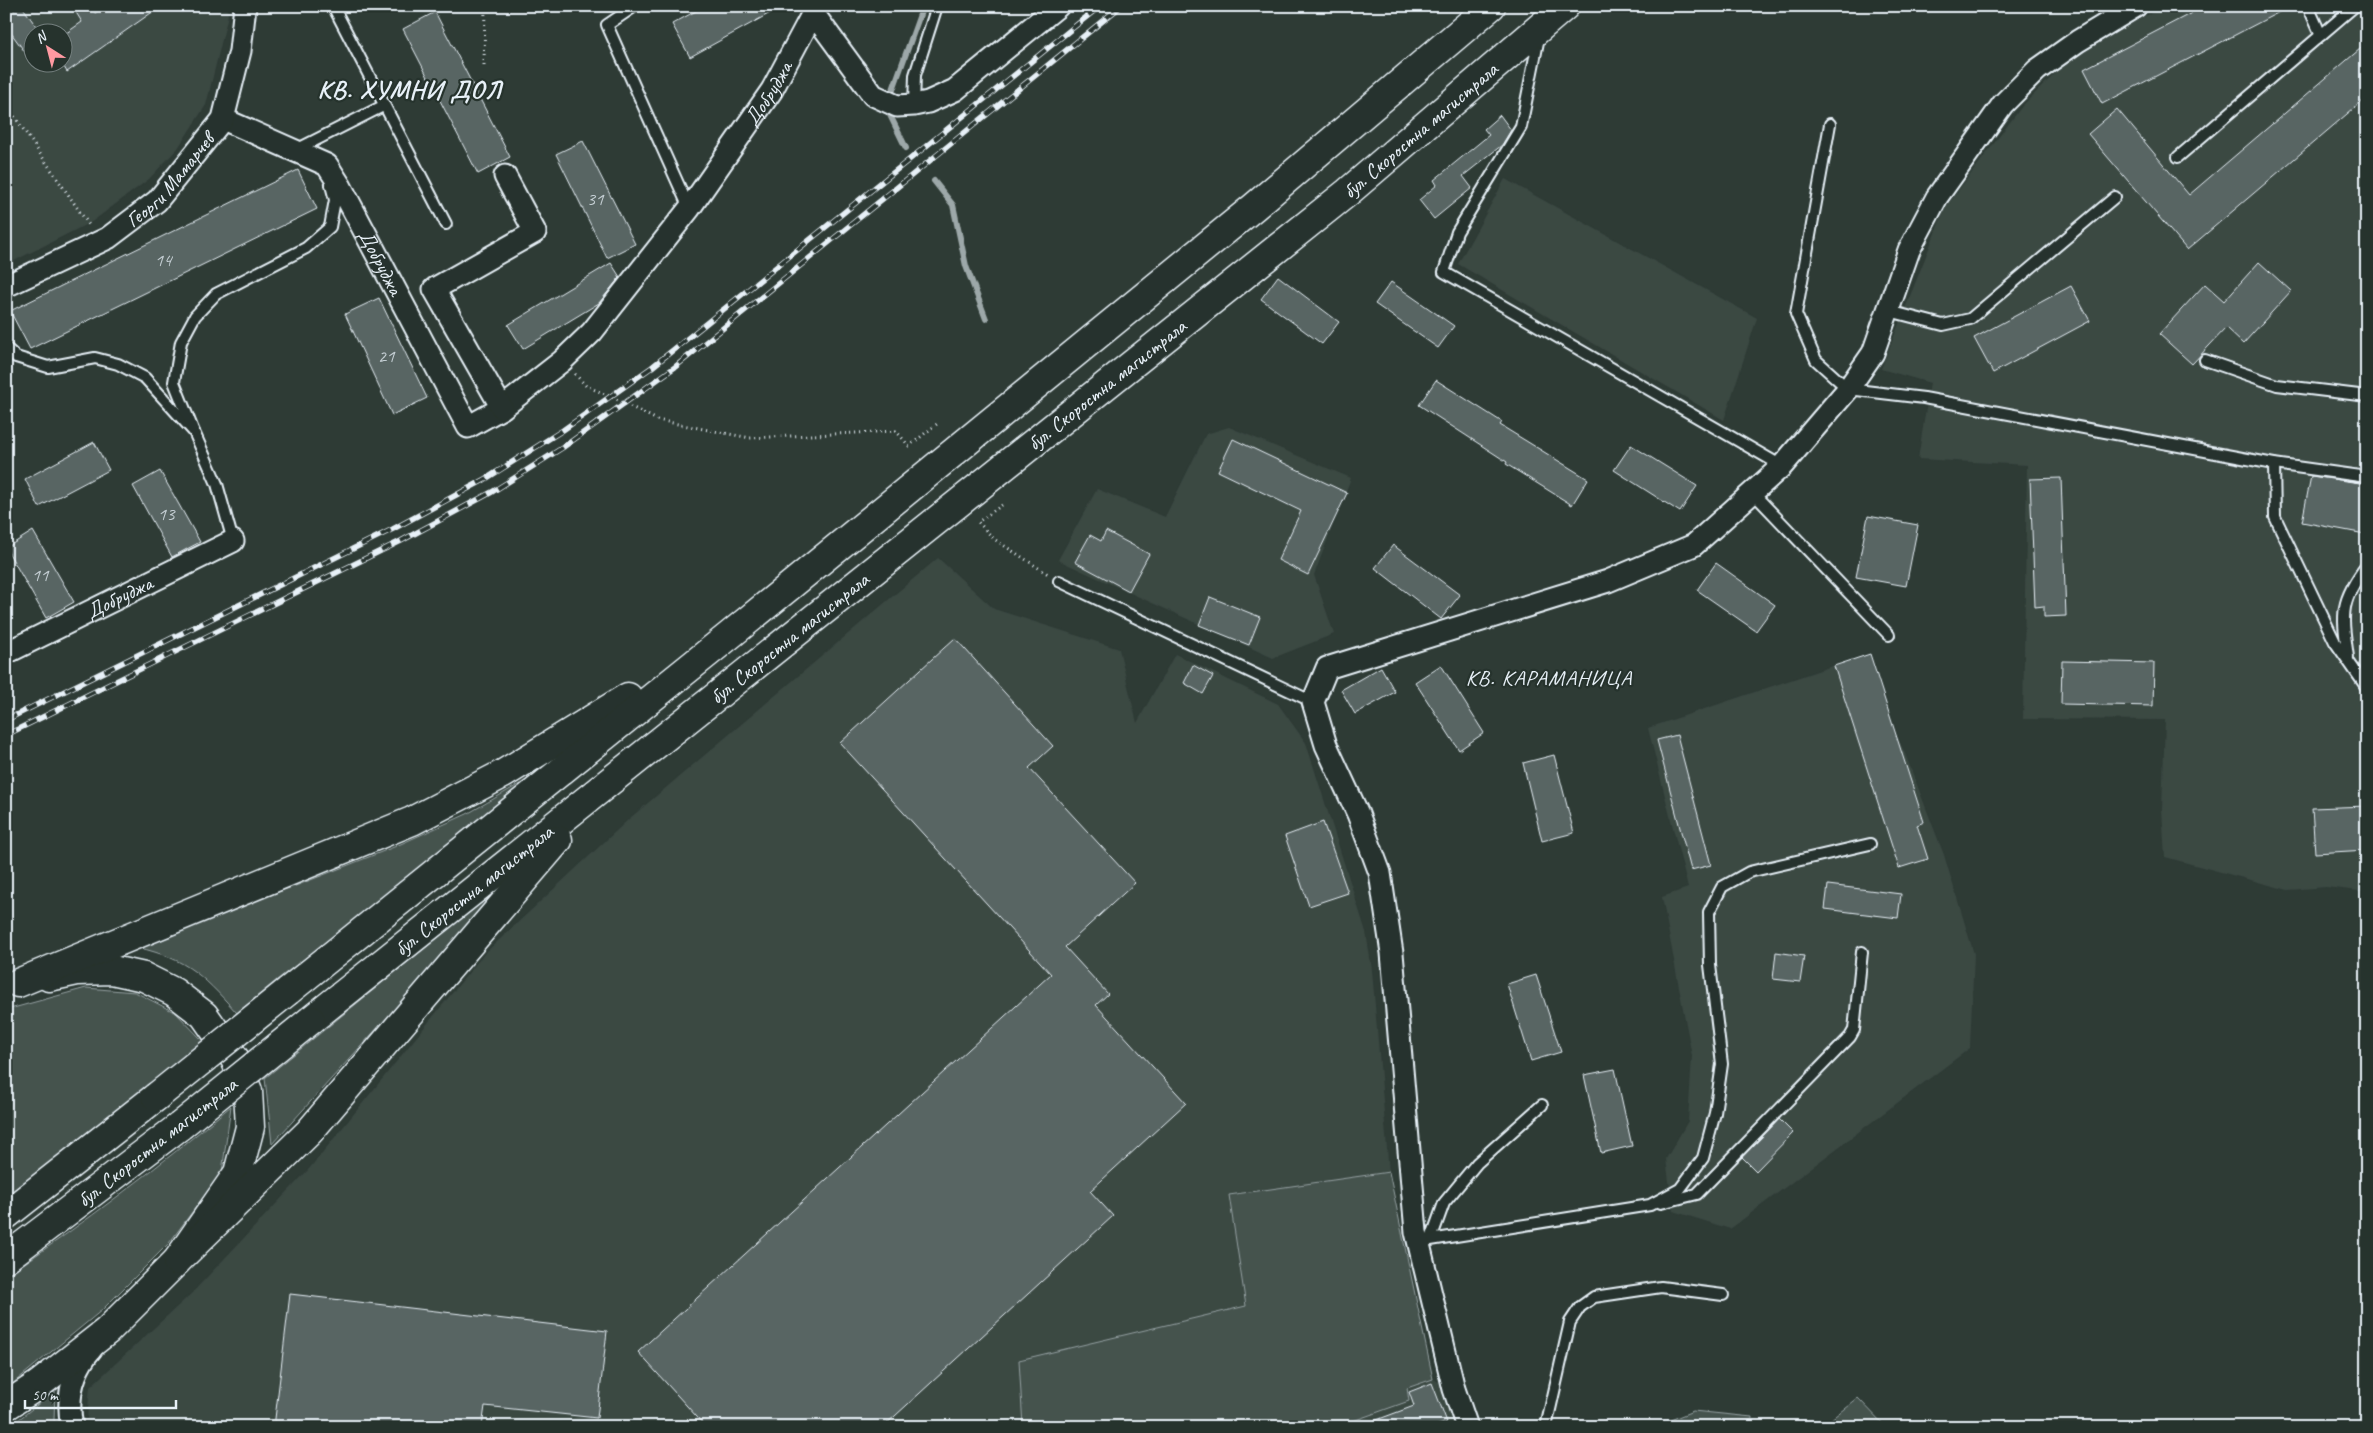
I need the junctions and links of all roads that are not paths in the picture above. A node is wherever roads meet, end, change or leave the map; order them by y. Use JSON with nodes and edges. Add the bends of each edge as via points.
{"nodes":[{"id":1,"x":245,"y":6,"type":"edge"},
{"id":2,"x":333,"y":6,"type":"edge"},
{"id":3,"x":635,"y":6,"type":"edge"},
{"id":4,"x":937,"y":6,"type":"edge"},
{"id":5,"x":1058,"y":6,"type":"edge"},
{"id":6,"x":1491,"y":6,"type":"edge"},
{"id":7,"x":1565,"y":6,"type":"edge"},
{"id":8,"x":2136,"y":6,"type":"edge"},
{"id":9,"x":2308,"y":6,"type":"edge"},
{"id":10,"x":2355,"y":6,"type":"edge"},
{"id":11,"x":813,"y":10,"type":"edge"},
{"id":12,"x":1540,"y":29,"type":"junction"},
{"id":13,"x":2321,"y":36,"type":"junction"},
{"id":14,"x":898,"y":104,"type":"junction"},
{"id":15,"x":383,"y":106,"type":"junction"},
{"id":16,"x":223,"y":119,"type":"junction"},
{"id":17,"x":1830,"y":124,"type":"dead end"},
{"id":18,"x":295,"y":151,"type":"junction"},
{"id":19,"x":2178,"y":157,"type":"dead end"},
{"id":20,"x":327,"y":165,"type":"junction"},
{"id":21,"x":505,"y":176,"type":"dead end"},
{"id":22,"x":2114,"y":197,"type":"dead end"},
{"id":23,"x":689,"y":209,"type":"junction"},
{"id":24,"x":446,"y":224,"type":"dead end"},
{"id":25,"x":6,"y":286,"type":"edge"},
{"id":26,"x":1888,"y":311,"type":"junction"},
{"id":27,"x":6,"y":348,"type":"edge"},
{"id":28,"x":2205,"y":360,"type":"dead end"},
{"id":29,"x":1848,"y":388,"type":"junction"},
{"id":30,"x":2367,"y":396,"type":"edge"},
{"id":31,"x":502,"y":408,"type":"junction"},
{"id":32,"x":194,"y":432,"type":"junction"},
{"id":33,"x":2274,"y":464,"type":"junction"},
{"id":34,"x":1782,"y":466,"type":"junction"},
{"id":35,"x":2367,"y":477,"type":"edge"},
{"id":36,"x":1754,"y":494,"type":"junction"},
{"id":37,"x":233,"y":541,"type":"joint"},
{"id":38,"x":2367,"y":565,"type":"edge"},
{"id":39,"x":1059,"y":581,"type":"road end"},
{"id":40,"x":730,"y":635,"type":"junction"},
{"id":41,"x":1889,"y":635,"type":"dead end"},
{"id":42,"x":6,"y":653,"type":"edge"},
{"id":43,"x":2348,"y":658,"type":"junction"},
{"id":44,"x":2367,"y":688,"type":"edge"},
{"id":45,"x":1313,"y":702,"type":"junction"},
{"id":46,"x":603,"y":787,"type":"junction"},
{"id":47,"x":1870,"y":844,"type":"dead end"},
{"id":48,"x":1862,"y":952,"type":"dead end"},
{"id":49,"x":12,"y":986,"type":"edge"},
{"id":50,"x":1542,"y":1105,"type":"dead end"},
{"id":51,"x":1650,"y":1205,"type":"junction"},
{"id":52,"x":6,"y":1215,"type":"edge"},
{"id":53,"x":1425,"y":1241,"type":"junction"},
{"id":54,"x":6,"y":1258,"type":"edge"},
{"id":55,"x":177,"y":1261,"type":"junction"},
{"id":56,"x":1723,"y":1295,"type":"dead end"},
{"id":57,"x":107,"y":1330,"type":"junction"},
{"id":58,"x":6,"y":1406,"type":"edge"},
{"id":59,"x":72,"y":1427,"type":"edge"},
{"id":60,"x":1467,"y":1427,"type":"edge"},
{"id":61,"x":1546,"y":1427,"type":"edge"}],
"edges":[{"from":1,"to":16,"type":"street","name":"Георги Мамарчев","via":[[240,51]]},
{"from":2,"to":15,"type":"lane"},
{"from":3,"to":23,"type":"lane","via":[[607,25]]},
{"from":4,"to":14,"type":"lane","via":[[915,75]]},
{"from":5,"to":14,"type":"street","via":[[955,90],[928,102]]},
{"from":6,"to":40,"type":"main road","name":"бул. Скоростна магистрала","via":[[1254,207]]},
{"from":7,"to":12,"type":"main road","name":"бул. Скоростна магистрала"},
{"from":8,"to":26,"type":"street","via":[[2078,40],[2037,70],[2003,104],[1937,197],[1908,250]]},
{"from":9,"to":13,"type":"lane"},
{"from":10,"to":13,"type":"lane"},
{"from":11,"to":14,"type":"street","name":"Добруджа","via":[[873,95]]},
{"from":11,"to":23,"type":"street","name":"Добруджа","via":[[772,90]]},
{"from":12,"to":34,"type":"lane","via":[[1521,127],[1457,232],[1444,272]]},
{"from":12,"to":46,"type":"main road","name":"бул. Скоростна магистрала","via":[[1348,192]]},
{"from":13,"to":19,"type":"lane"},
{"from":15,"to":18,"type":"lane"},
{"from":15,"to":24,"type":"lane"},
{"from":16,"to":18,"type":"street"},
{"from":16,"to":25,"type":"street","name":"Георги Мамарчев","via":[[157,201],[108,238]]},
{"from":17,"to":29,"type":"lane","via":[[1796,314],[1816,360]]},
{"from":18,"to":20,"type":"street"},
{"from":20,"to":31,"type":"street","name":"Добруджа","via":[[468,427]]},
{"from":20,"to":32,"type":"lane","via":[[335,200],[330,227],[306,248],[216,294],[195,316],[181,342],[174,382]]},
{"from":21,"to":31,"type":"street","name":"Добруджа","via":[[535,232],[434,289]]},
{"from":22,"to":26,"type":"lane","via":[[1970,319],[1943,325]]},
{"from":23,"to":31,"type":"street","name":"Добруджа","via":[[592,332],[562,361]]},
{"from":26,"to":29,"type":"street","via":[[1873,353]]},
{"from":27,"to":32,"type":"lane","via":[[16,357],[48,366],[95,358],[118,364],[145,378]]},
{"from":28,"to":30,"type":"lane","via":[[2277,385]]},
{"from":29,"to":33,"type":"lane","via":[[1924,398]]},
{"from":29,"to":34,"type":"street"},
{"from":32,"to":37,"type":"lane","via":[[217,484]]},
{"from":33,"to":35,"type":"lane"},
{"from":33,"to":43,"type":"lane","via":[[2275,517],[2334,642]]},
{"from":34,"to":36,"type":"street"},
{"from":36,"to":41,"type":"lane"},
{"from":36,"to":45,"type":"street","via":[[1694,545],[1608,581],[1327,668]]},
{"from":37,"to":42,"type":"street","name":"Добруджа"},
{"from":38,"to":43,"type":"lane","via":[[2351,586],[2342,616]]},
{"from":39,"to":45,"type":"lane"},
{"from":40,"to":49,"type":"main road","via":[[503,774],[412,821]]},
{"from":40,"to":52,"type":"main road","name":"бул. Скоростна магистрала","bridge":true},
{"from":43,"to":44,"type":"lane"},
{"from":45,"to":53,"type":"street","via":[[1326,745],[1358,814],[1380,873]]},
{"from":46,"to":54,"type":"main road","name":"бул. Скоростна магистрала","bridge":true,"via":[[180,1126]]},
{"from":46,"to":55,"type":"main road","via":[[309,1132]]},
{"from":47,"to":51,"type":"lane","via":[[1749,872],[1722,887],[1709,912],[1710,965],[1722,1064],[1715,1113],[1704,1158],[1680,1189]]},
{"from":48,"to":51,"type":"lane","via":[[1854,1030],[1850,1037],[1697,1194]]},
{"from":49,"to":55,"type":"main road","via":[[77,971],[112,970],[144,976],[174,992],[204,1015],[235,1059],[248,1091],[250,1128],[238,1173]]},
{"from":50,"to":53,"type":"lane","via":[[1477,1163],[1444,1203]]},
{"from":51,"to":53,"type":"lane"},
{"from":53,"to":60,"type":"street","via":[[1454,1389]]},
{"from":55,"to":57,"type":"main road"},
{"from":56,"to":61,"type":"lane","via":[[1661,1287],[1594,1298],[1580,1307],[1570,1322]]},
{"from":57,"to":58,"type":"main road"},
{"from":57,"to":59,"type":"street","via":[[84,1357],[73,1378],[68,1404]]}]}
